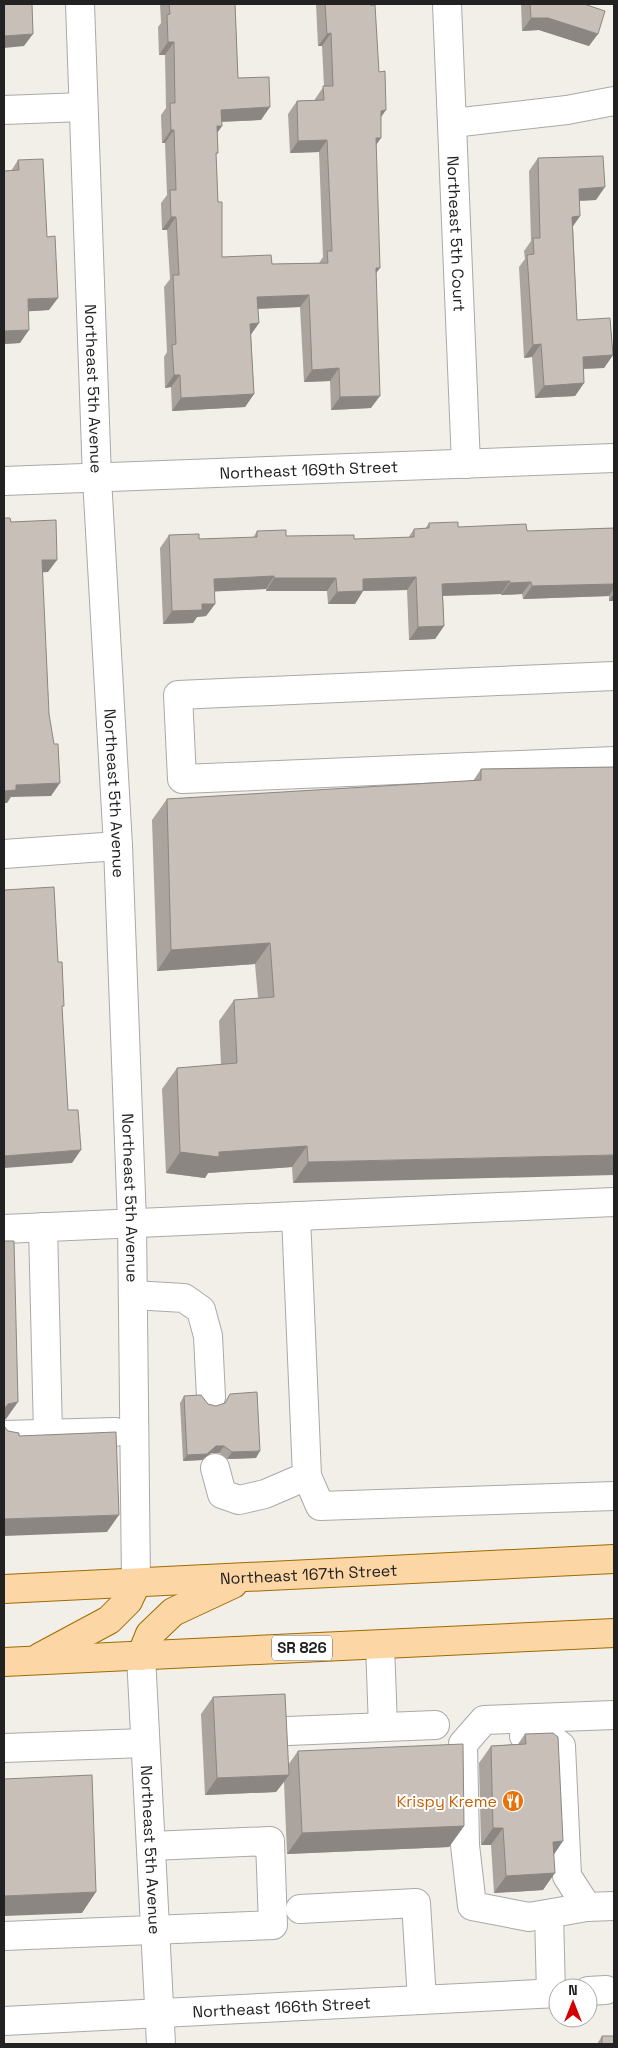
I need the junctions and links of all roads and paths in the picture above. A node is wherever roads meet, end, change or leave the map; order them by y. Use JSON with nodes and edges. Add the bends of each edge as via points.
{"nodes":[{"id":1,"x":80,"y":4,"type":"edge"},
{"id":2,"x":447,"y":4,"type":"edge"},
{"id":3,"x":614,"y":101,"type":"edge"},
{"id":4,"x":83,"y":107,"type":"junction"},
{"id":5,"x":4,"y":110,"type":"edge"},
{"id":6,"x":453,"y":122,"type":"junction"},
{"id":7,"x":614,"y":458,"type":"edge"},
{"id":8,"x":466,"y":464,"type":"junction"},
{"id":9,"x":97,"y":478,"type":"junction"},
{"id":10,"x":4,"y":481,"type":"edge"},
{"id":11,"x":614,"y":676,"type":"edge"},
{"id":12,"x":614,"y":761,"type":"edge"},
{"id":13,"x":118,"y":846,"type":"junction"},
{"id":14,"x":4,"y":854,"type":"edge"},
{"id":15,"x":614,"y":1202,"type":"edge"},
{"id":16,"x":296,"y":1216,"type":"junction"},
{"id":17,"x":132,"y":1222,"type":"junction"},
{"id":18,"x":42,"y":1227,"type":"junction"},
{"id":19,"x":4,"y":1229,"type":"edge"},
{"id":20,"x":133,"y":1295,"type":"junction"},
{"id":21,"x":211,"y":1397,"type":"dead end"},
{"id":22,"x":134,"y":1432,"type":"junction"},
{"id":23,"x":48,"y":1434,"type":"junction"},
{"id":24,"x":4,"y":1436,"type":"edge"},
{"id":25,"x":215,"y":1468,"type":"dead end"},
{"id":26,"x":307,"y":1476,"type":"junction"},
{"id":27,"x":614,"y":1496,"type":"edge"},
{"id":28,"x":614,"y":1560,"type":"edge"},
{"id":29,"x":245,"y":1578,"type":"junction"},
{"id":30,"x":136,"y":1584,"type":"junction"},
{"id":31,"x":4,"y":1589,"type":"edge"},
{"id":32,"x":614,"y":1633,"type":"edge"},
{"id":33,"x":380,"y":1645,"type":"junction"},
{"id":34,"x":141,"y":1656,"type":"junction"},
{"id":35,"x":32,"y":1661,"type":"junction"},
{"id":36,"x":4,"y":1662,"type":"edge"},
{"id":37,"x":614,"y":1715,"type":"edge"},
{"id":38,"x":577,"y":1716,"type":"junction"},
{"id":39,"x":435,"y":1725,"type":"dead end"},
{"id":40,"x":383,"y":1727,"type":"junction"},
{"id":41,"x":288,"y":1731,"type":"edge"},
{"id":42,"x":145,"y":1743,"type":"junction"},
{"id":43,"x":4,"y":1748,"type":"edge"},
{"id":44,"x":151,"y":1846,"type":"junction"},
{"id":45,"x":614,"y":1906,"type":"edge"},
{"id":46,"x":484,"y":1908,"type":"junction"},
{"id":47,"x":587,"y":1908,"type":"junction"},
{"id":48,"x":300,"y":1909,"type":"dead end"},
{"id":49,"x":549,"y":1914,"type":"junction"},
{"id":50,"x":155,"y":1930,"type":"junction"},
{"id":51,"x":4,"y":1936,"type":"edge"},
{"id":52,"x":554,"y":1978,"type":"edge"},
{"id":53,"x":548,"y":1993,"type":"edge"},
{"id":54,"x":422,"y":2000,"type":"junction"},
{"id":55,"x":159,"y":2013,"type":"junction"},
{"id":56,"x":4,"y":2020,"type":"edge"},
{"id":57,"x":161,"y":2044,"type":"edge"}],
"edges":[{"from":1,"to":4,"type":"street","name":"Northeast 5th Avenue"},
{"from":2,"to":6,"type":"street","name":"Northeast 5th Court"},
{"from":3,"to":6,"type":"street","via":[[567,110]]},
{"from":4,"to":5,"type":"street"},
{"from":4,"to":9,"type":"street","name":"Northeast 5th Avenue"},
{"from":6,"to":8,"type":"street","name":"Northeast 5th Court"},
{"from":7,"to":8,"type":"street","name":"Northeast 169th Street"},
{"from":8,"to":9,"type":"street","name":"Northeast 169th Street"},
{"from":9,"to":10,"type":"street","name":"Northeast 169th Street"},
{"from":9,"to":13,"type":"street","name":"Northeast 5th Avenue"},
{"from":11,"to":12,"type":"street","via":[[178,696],[182,779]]},
{"from":13,"to":14,"type":"street"},
{"from":13,"to":17,"type":"street","name":"Northeast 5th Avenue"},
{"from":15,"to":16,"type":"street"},
{"from":16,"to":17,"type":"street"},
{"from":16,"to":26,"type":"street"},
{"from":17,"to":18,"type":"street"},
{"from":17,"to":20,"type":"street","name":"Northeast 5th Avenue"},
{"from":18,"to":19,"type":"street"},
{"from":18,"to":23,"type":"street"},
{"from":20,"to":21,"type":"street","via":[[184,1298],[201,1310],[208,1336]]},
{"from":20,"to":22,"type":"street","name":"Northeast 5th Avenue"},
{"from":22,"to":23,"type":"street"},
{"from":22,"to":30,"type":"street","name":"Northeast 5th Avenue"},
{"from":23,"to":24,"type":"street"},
{"from":25,"to":26,"type":"street","via":[[222,1494],[239,1500],[266,1494]]},
{"from":26,"to":27,"type":"street","via":[[320,1506]]},
{"from":28,"to":29,"type":"main road","name":"Northeast 167th Street"},
{"from":29,"to":30,"type":"main road","name":"Northeast 167th Street"},
{"from":29,"to":34,"type":"main road","via":[[173,1612],[150,1634]]},
{"from":30,"to":31,"type":"main road","name":"Northeast 167th Street"},
{"from":30,"to":35,"type":"main road","via":[[128,1601],[110,1620]]},
{"from":32,"to":33,"type":"main road","number":"SR 826"},
{"from":33,"to":34,"type":"main road","number":"SR 826"},
{"from":33,"to":40,"type":"street"},
{"from":34,"to":35,"type":"main road","number":"SR 826"},
{"from":34,"to":42,"type":"street","name":"Northeast 5th Avenue"},
{"from":35,"to":36,"type":"main road","number":"SR 826"},
{"from":37,"to":38,"type":"street"},
{"from":38,"to":46,"type":"street","via":[[484,1720],[464,1744],[465,1845],[472,1906]]},
{"from":38,"to":47,"type":"street"},
{"from":39,"to":40,"type":"street"},
{"from":40,"to":41,"type":"street"},
{"from":42,"to":43,"type":"street"},
{"from":42,"to":44,"type":"street","name":"Northeast 5th Avenue"},
{"from":44,"to":50,"type":"street","name":"Northeast 5th Avenue"},
{"from":44,"to":50,"type":"street","via":[[270,1841],[273,1925]]},
{"from":45,"to":47,"type":"street"},
{"from":46,"to":47,"type":"street","via":[[480,1749],[496,1736],[546,1735],[561,1746],[567,1876]]},
{"from":46,"to":49,"type":"street","via":[[528,1917]]},
{"from":47,"to":49,"type":"street"},
{"from":48,"to":54,"type":"street","via":[[416,1903]]},
{"from":49,"to":52,"type":"street"},
{"from":50,"to":51,"type":"street"},
{"from":50,"to":55,"type":"street","name":"Northeast 5th Avenue"},
{"from":53,"to":54,"type":"street","name":"Northeast 166th Street"},
{"from":54,"to":55,"type":"street","name":"Northeast 166th Street"},
{"from":55,"to":56,"type":"street","name":"Northeast 166th Street"},
{"from":55,"to":57,"type":"street","name":"Northeast 5th Avenue"}]}
